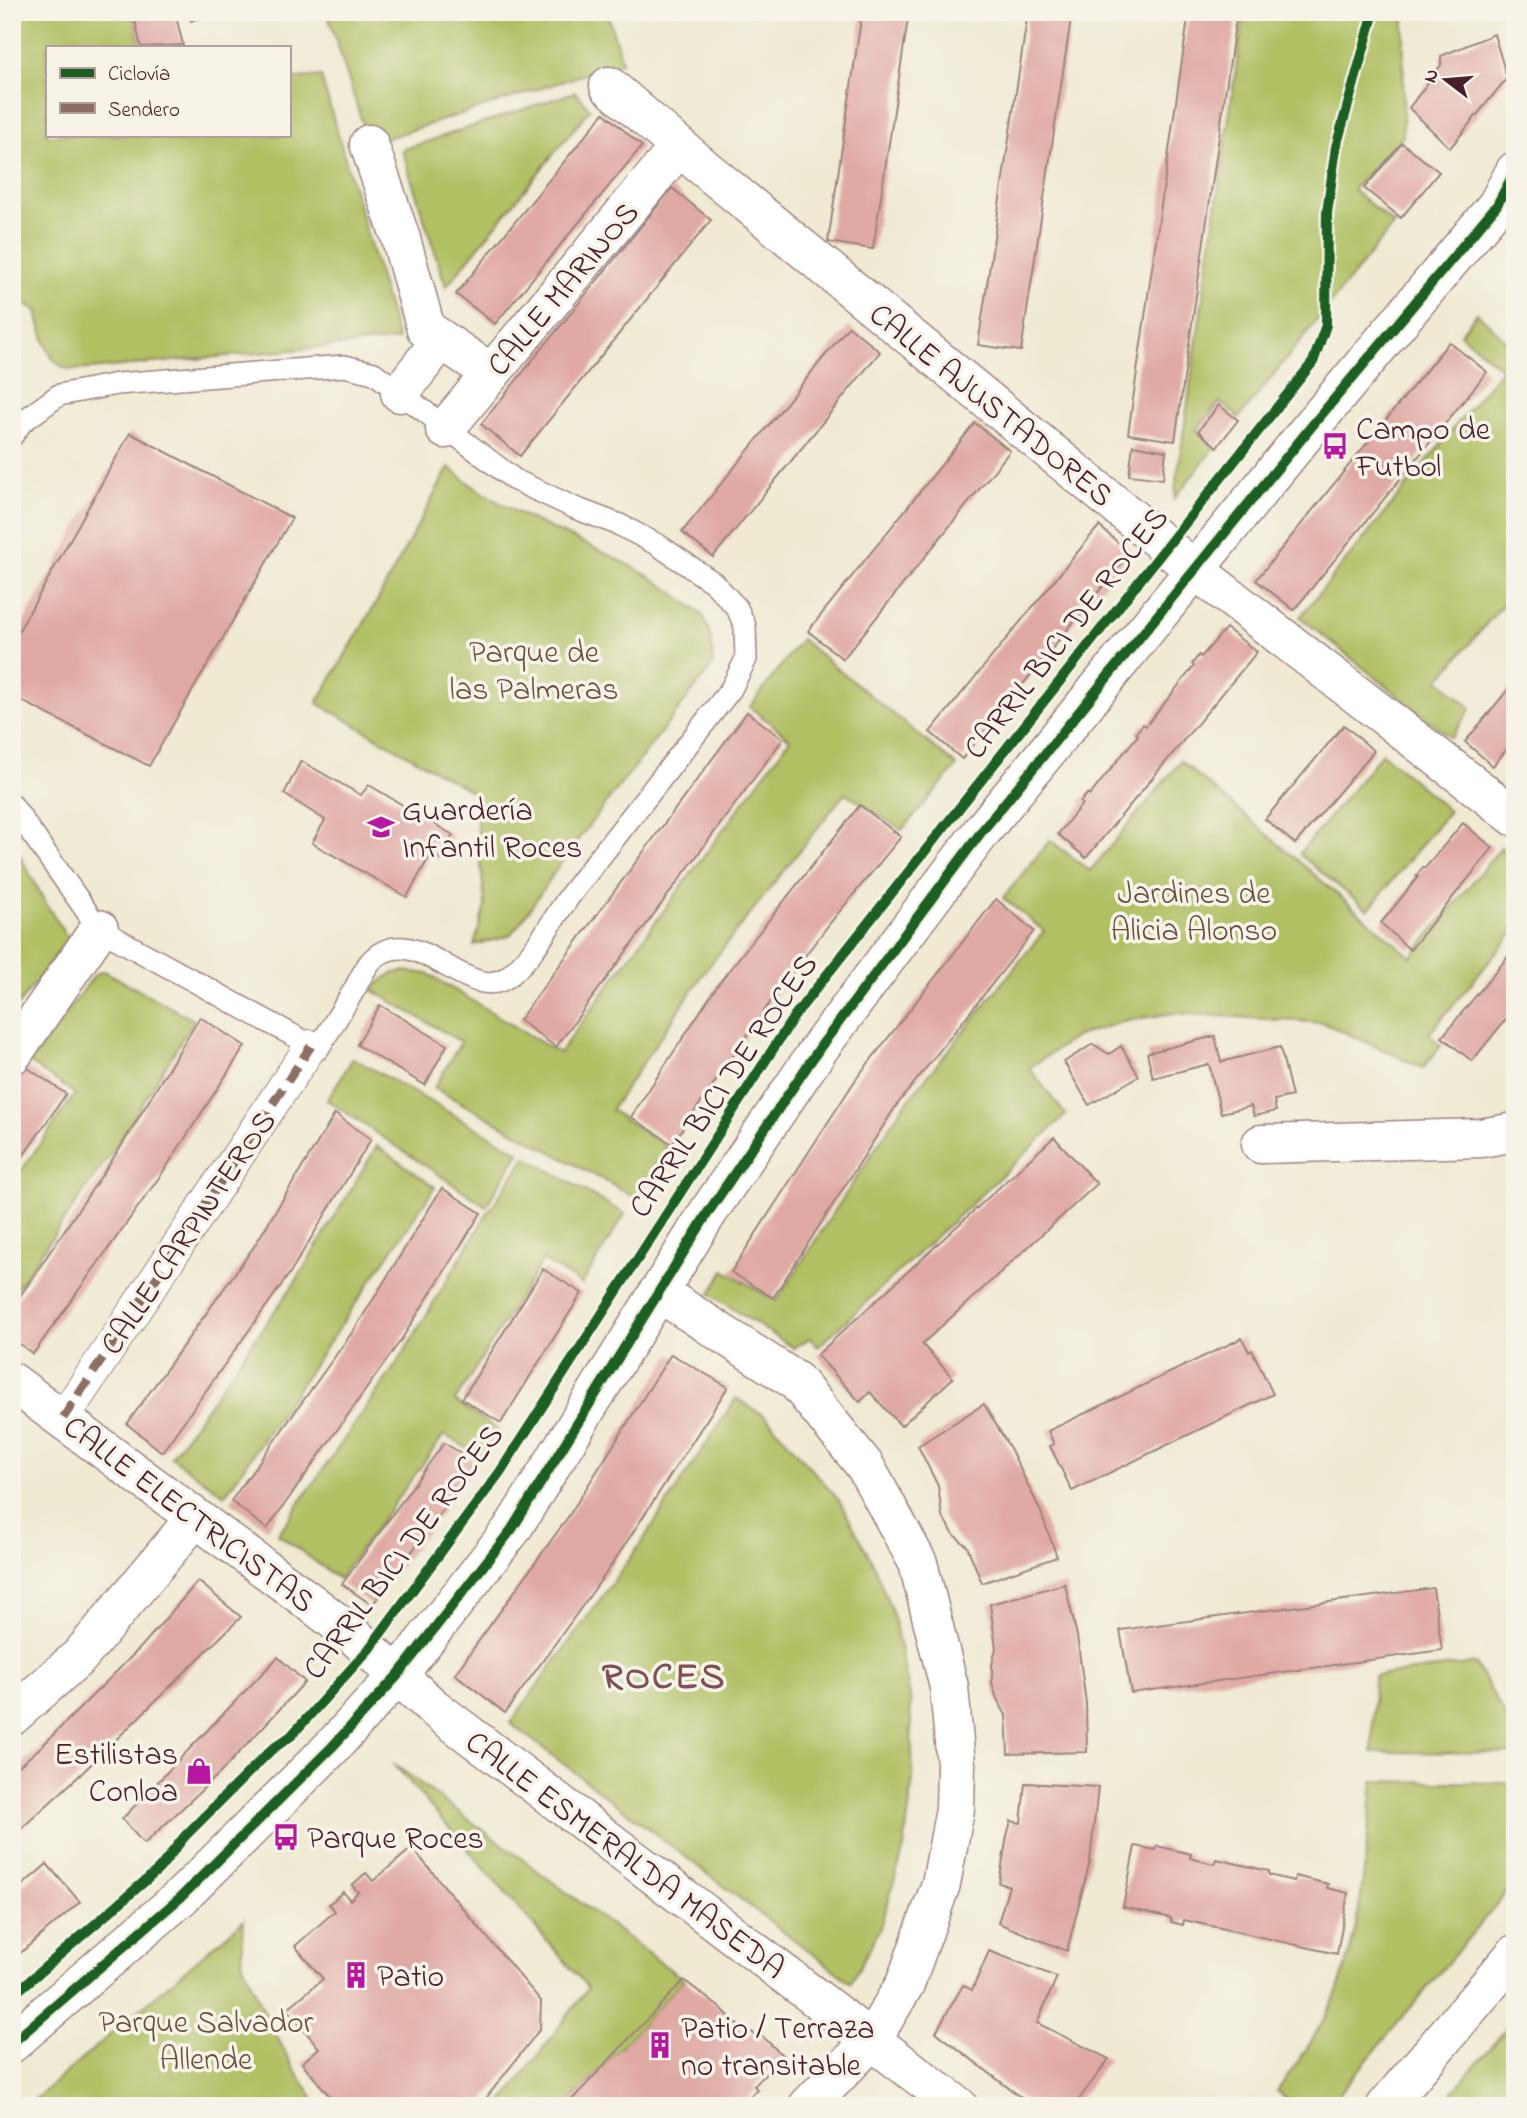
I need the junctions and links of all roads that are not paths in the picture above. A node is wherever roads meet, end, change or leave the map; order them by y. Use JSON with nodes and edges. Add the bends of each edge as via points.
{"nodes":[{"id":1,"x":609,"y":86,"type":"dead end"},
{"id":2,"x":369,"y":144,"type":"dead end"},
{"id":3,"x":679,"y":147,"type":"junction"},
{"id":4,"x":1515,"y":171,"type":"edge"},
{"id":5,"x":1506,"y":204,"type":"edge"},
{"id":6,"x":441,"y":340,"type":"junction"},
{"id":7,"x":491,"y":373,"type":"junction"},
{"id":8,"x":400,"y":393,"type":"junction"},
{"id":9,"x":445,"y":429,"type":"junction"},
{"id":10,"x":12,"y":436,"type":"edge"},
{"id":11,"x":1195,"y":570,"type":"junction"},
{"id":12,"x":12,"y":805,"type":"edge"},
{"id":13,"x":1515,"y":817,"type":"edge"},
{"id":14,"x":99,"y":929,"type":"junction"},
{"id":15,"x":311,"y":1046,"type":"junction"},
{"id":16,"x":12,"y":1055,"type":"edge"},
{"id":17,"x":1515,"y":1132,"type":"edge"},
{"id":18,"x":1261,"y":1144,"type":"dead end"},
{"id":19,"x":658,"y":1292,"type":"junction"},
{"id":20,"x":12,"y":1382,"type":"edge"},
{"id":21,"x":62,"y":1418,"type":"junction"},
{"id":22,"x":195,"y":1518,"type":"junction"},
{"id":23,"x":398,"y":1675,"type":"junction"},
{"id":24,"x":12,"y":1716,"type":"edge"},
{"id":25,"x":1515,"y":1954,"type":"edge"},
{"id":26,"x":871,"y":2041,"type":"junction"},
{"id":27,"x":12,"y":2043,"type":"edge"},
{"id":28,"x":808,"y":2106,"type":"edge"},
{"id":29,"x":958,"y":2106,"type":"edge"},
{"id":30,"x":1386,"y":2106,"type":"edge"}],
"edges":[{"from":1,"to":3,"type":"street","name":"CALLE AJUSTADORES"},
{"from":2,"to":6,"type":"street","via":[[426,329]]},
{"from":3,"to":7,"type":"street","name":"CALLE MARINOS"},
{"from":3,"to":11,"type":"street","name":"CALLE AJUSTADORES"},
{"from":4,"to":5,"type":"street"},
{"from":5,"to":11,"type":"street","via":[[1311,427]]},
{"from":6,"to":7,"type":"street"},
{"from":6,"to":8,"type":"street"},
{"from":7,"to":9,"type":"street","name":"CALLE MARINOS"},
{"from":8,"to":9,"type":"lane"},
{"from":8,"to":10,"type":"lane","via":[[374,373],[344,366],[117,384],[59,395],[22,422]]},
{"from":9,"to":15,"type":"lane","via":[[515,480],[620,525],[714,583],[737,608],[745,626],[746,659],[731,689],[508,977],[494,984],[473,981],[426,954],[408,949],[388,951],[370,962],[318,1049]]},
{"from":11,"to":13,"type":"street","name":"CALLE AJUSTADORES"},
{"from":11,"to":19,"type":"street","via":[[982,831],[821,1046]]},
{"from":12,"to":14,"type":"lane"},
{"from":14,"to":15,"type":"lane"},
{"from":14,"to":16,"type":"street"},
{"from":15,"to":21,"type":"street","name":"CALLE CARPINTEROS"},
{"from":17,"to":18,"type":"street","via":[[1481,1138]]},
{"from":19,"to":23,"type":"street","via":[[512,1529]]},
{"from":19,"to":26,"type":"street","via":[[796,1381],[866,1466],[918,1563],[949,1688],[956,1809],[941,1884],[910,1972]]},
{"from":20,"to":21,"type":"street","name":"CALLE ELECTRICISTAS"},
{"from":21,"to":22,"type":"street","name":"CALLE ELECTRICISTAS"},
{"from":22,"to":23,"type":"street","name":"CALLE ELECTRICISTAS","via":[[310,1602]]},
{"from":22,"to":24,"type":"street","via":[[80,1656]]},
{"from":23,"to":26,"type":"street","name":"CALLE ESMERALDA MASEDA","via":[[445,1716]]},
{"from":23,"to":27,"type":"street","via":[[181,1897]]},
{"from":25,"to":30,"type":"street"},
{"from":26,"to":28,"type":"street"},
{"from":26,"to":29,"type":"street","name":"CALLE ESMERALDA MASEDA"}]}
